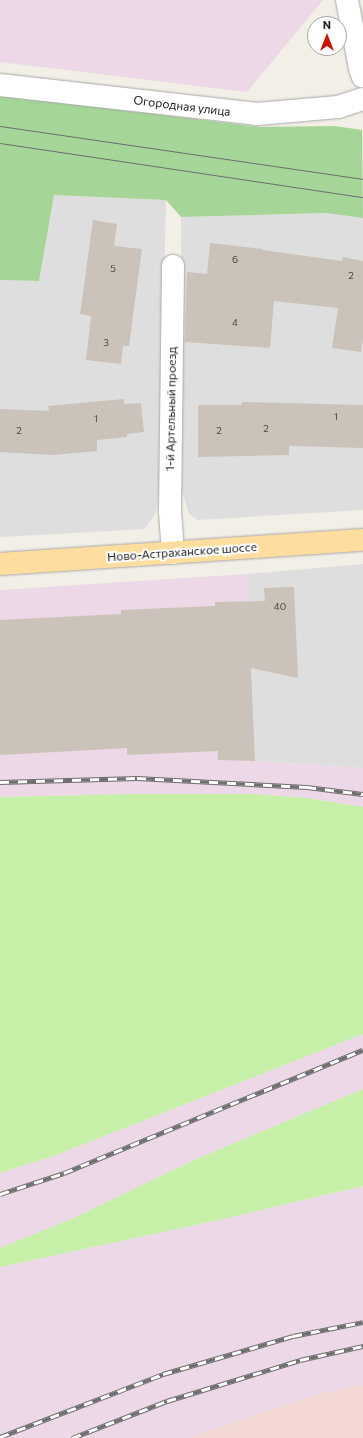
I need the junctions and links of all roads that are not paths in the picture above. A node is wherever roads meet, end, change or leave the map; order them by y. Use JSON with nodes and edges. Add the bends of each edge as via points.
{"nodes":[{"id":1,"x":347,"y":0,"type":"edge"},
{"id":2,"x":363,"y":77,"type":"edge"},
{"id":3,"x":0,"y":85,"type":"edge"},
{"id":4,"x":363,"y":100,"type":"edge"},
{"id":5,"x":173,"y":266,"type":"dead end"},
{"id":6,"x":363,"y":540,"type":"edge"},
{"id":7,"x":173,"y":553,"type":"junction"},
{"id":8,"x":0,"y":564,"type":"edge"}],
"edges":[{"from":1,"to":2,"type":"street"},
{"from":3,"to":4,"type":"street","name":"Огородная улица","via":[[257,114],[338,107]]},
{"from":5,"to":7,"type":"street","name":"1-й Артельный проезд","via":[[170,512]]},
{"from":6,"to":7,"type":"main road","name":"Ново-Астраханское шоссе"},
{"from":7,"to":8,"type":"main road","name":"Ново-Астраханское шоссе"}]}
